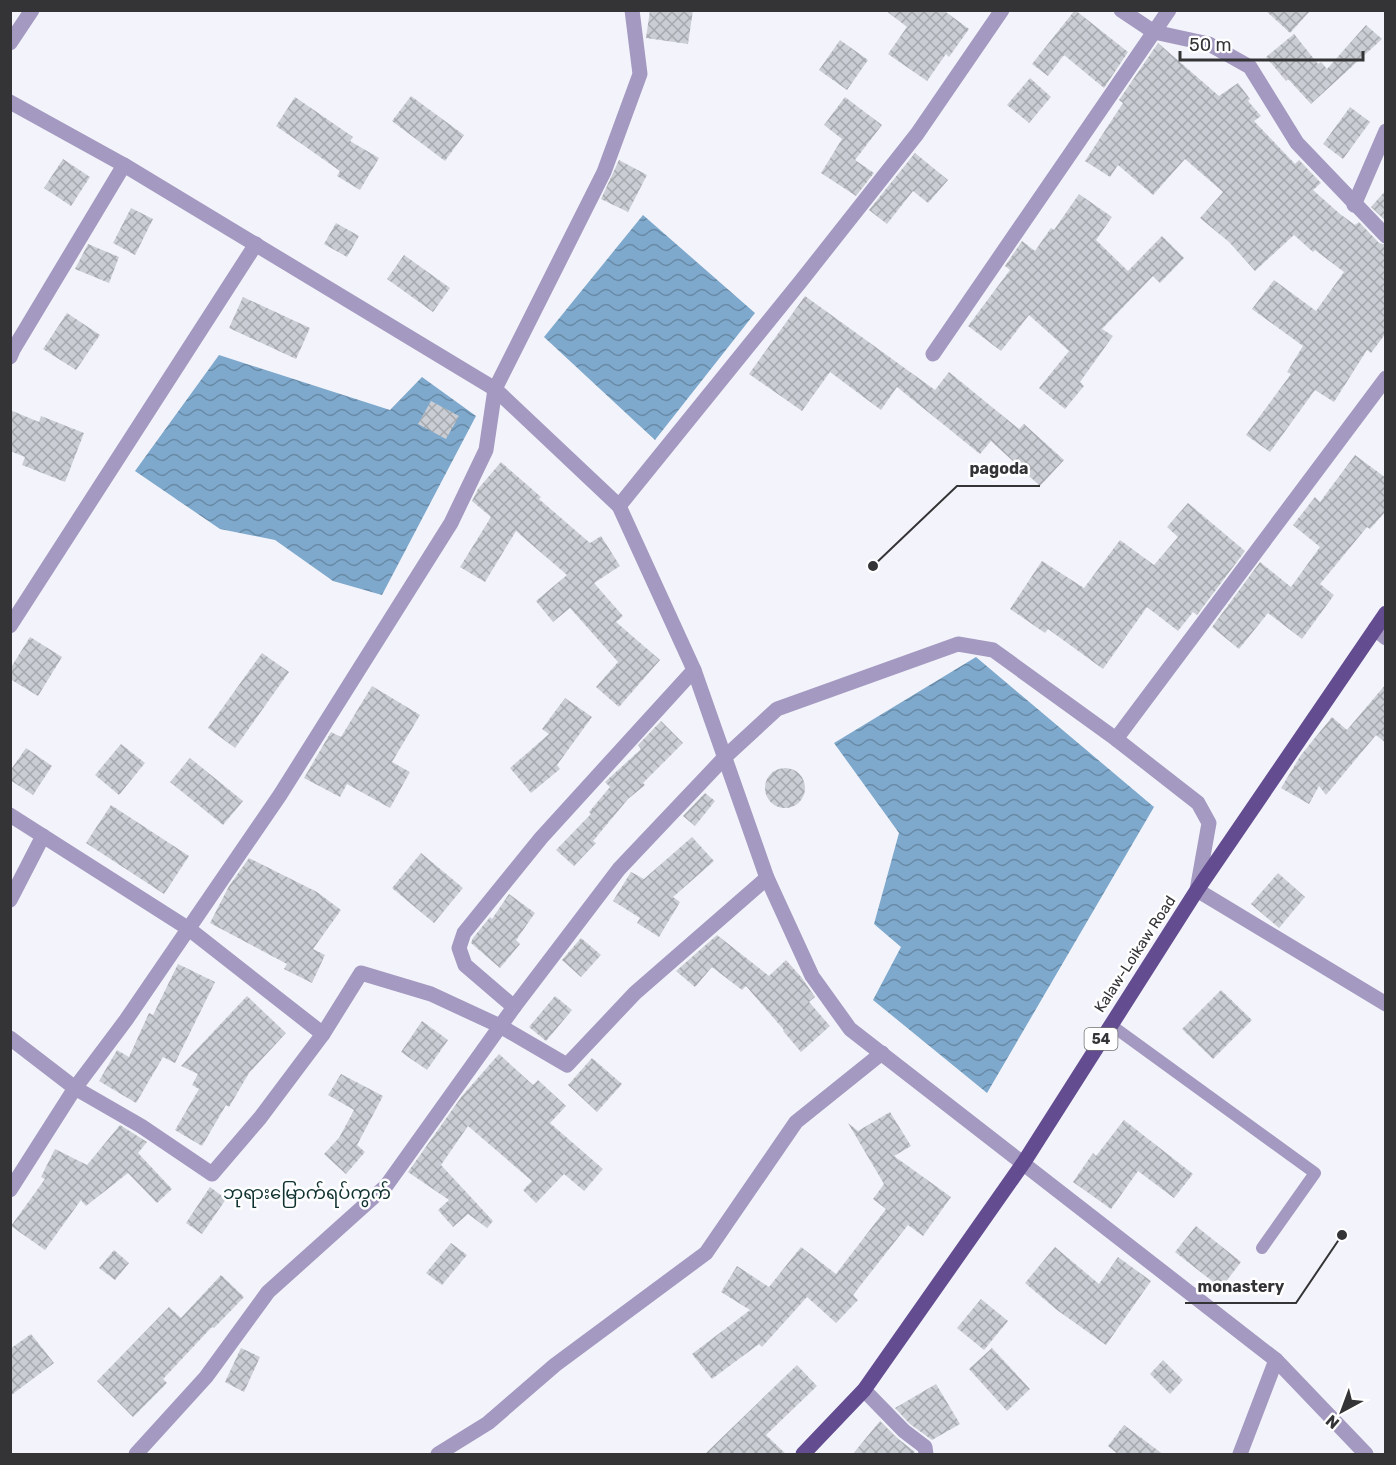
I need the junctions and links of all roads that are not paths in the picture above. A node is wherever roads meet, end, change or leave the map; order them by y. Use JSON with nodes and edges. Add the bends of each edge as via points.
{"nodes":[{"id":1,"x":33,"y":10,"type":"edge"},
{"id":2,"x":632,"y":10,"type":"edge"},
{"id":3,"x":1002,"y":10,"type":"edge"},
{"id":4,"x":1121,"y":10,"type":"edge"},
{"id":5,"x":1169,"y":10,"type":"edge"},
{"id":6,"x":1154,"y":32,"type":"junction"},
{"id":7,"x":10,"y":43,"type":"edge"},
{"id":8,"x":10,"y":102,"type":"edge"},
{"id":9,"x":1386,"y":131,"type":"edge"},
{"id":10,"x":124,"y":165,"type":"junction"},
{"id":11,"x":1354,"y":205,"type":"junction"},
{"id":12,"x":1386,"y":236,"type":"edge"},
{"id":13,"x":256,"y":244,"type":"junction"},
{"id":14,"x":933,"y":354,"type":"dead end"},
{"id":15,"x":10,"y":357,"type":"edge"},
{"id":16,"x":1386,"y":378,"type":"edge"},
{"id":17,"x":495,"y":389,"type":"junction"},
{"id":18,"x":619,"y":506,"type":"junction"},
{"id":19,"x":1386,"y":613,"type":"edge"},
{"id":20,"x":10,"y":626,"type":"edge"},
{"id":21,"x":1380,"y":634,"type":"edge"},
{"id":22,"x":694,"y":670,"type":"junction"},
{"id":23,"x":1116,"y":739,"type":"junction"},
{"id":24,"x":726,"y":756,"type":"junction"},
{"id":25,"x":10,"y":815,"type":"edge"},
{"id":26,"x":43,"y":836,"type":"junction"},
{"id":27,"x":767,"y":878,"type":"junction"},
{"id":28,"x":1197,"y":890,"type":"junction"},
{"id":29,"x":10,"y":900,"type":"edge"},
{"id":30,"x":189,"y":929,"type":"junction"},
{"id":31,"x":1386,"y":1005,"type":"edge"},
{"id":32,"x":514,"y":1007,"type":"junction"},
{"id":33,"x":1111,"y":1025,"type":"junction"},
{"id":34,"x":500,"y":1026,"type":"junction"},
{"id":35,"x":322,"y":1034,"type":"junction"},
{"id":36,"x":10,"y":1038,"type":"edge"},
{"id":37,"x":882,"y":1053,"type":"junction"},
{"id":38,"x":75,"y":1088,"type":"junction"},
{"id":39,"x":1023,"y":1162,"type":"junction"},
{"id":40,"x":10,"y":1190,"type":"edge"},
{"id":41,"x":1262,"y":1248,"type":"dead end"},
{"id":42,"x":1276,"y":1360,"type":"junction"},
{"id":43,"x":864,"y":1390,"type":"junction"},
{"id":44,"x":136,"y":1455,"type":"edge"},
{"id":45,"x":438,"y":1455,"type":"edge"},
{"id":46,"x":803,"y":1455,"type":"edge"},
{"id":47,"x":926,"y":1455,"type":"edge"},
{"id":48,"x":1240,"y":1455,"type":"edge"},
{"id":49,"x":1366,"y":1455,"type":"edge"}],
"edges":[{"from":1,"to":7,"type":"street"},
{"from":2,"to":17,"type":"street","via":[[640,74],[604,172]]},
{"from":3,"to":18,"type":"street","via":[[917,134]]},
{"from":4,"to":6,"type":"street"},
{"from":5,"to":6,"type":"street"},
{"from":6,"to":11,"type":"street","via":[[1209,44],[1250,67],[1297,143]]},
{"from":6,"to":14,"type":"street"},
{"from":8,"to":10,"type":"street"},
{"from":9,"to":11,"type":"street"},
{"from":10,"to":13,"type":"street"},
{"from":10,"to":15,"type":"street"},
{"from":11,"to":12,"type":"street"},
{"from":13,"to":17,"type":"street"},
{"from":13,"to":20,"type":"street"},
{"from":16,"to":23,"type":"street"},
{"from":17,"to":18,"type":"street"},
{"from":17,"to":30,"type":"street","via":[[486,450],[451,523],[280,795]]},
{"from":18,"to":22,"type":"street"},
{"from":19,"to":21,"type":"main road","name":"Kalaw-Loikaw Road","number":"54"},
{"from":21,"to":28,"type":"main road","name":"Kalaw-Loikaw Road","number":"54"},
{"from":22,"to":24,"type":"street"},
{"from":22,"to":32,"type":"street","via":[[541,838],[464,933],[459,948],[465,965]]},
{"from":23,"to":24,"type":"street","via":[[993,650],[958,644],[777,710]]},
{"from":23,"to":28,"type":"street","via":[[1198,802],[1204,813],[1209,824]]},
{"from":24,"to":27,"type":"street"},
{"from":24,"to":32,"type":"street","via":[[619,869]]},
{"from":25,"to":26,"type":"street"},
{"from":26,"to":29,"type":"street"},
{"from":26,"to":30,"type":"street"},
{"from":27,"to":34,"type":"street","via":[[635,993],[567,1065]]},
{"from":27,"to":37,"type":"street","via":[[812,976],[850,1029]]},
{"from":28,"to":31,"type":"street"},
{"from":28,"to":33,"type":"main road","name":"Kalaw-Loikaw Road","number":"54"},
{"from":30,"to":35,"type":"street"},
{"from":30,"to":38,"type":"street"},
{"from":32,"to":34,"type":"street"},
{"from":33,"to":39,"type":"main road","name":"Kalaw-Loikaw Road","number":"54"},
{"from":33,"to":41,"type":"lane","via":[[1315,1173]]},
{"from":34,"to":35,"type":"street","via":[[431,994],[361,973]]},
{"from":34,"to":44,"type":"street","via":[[386,1186],[268,1292],[206,1377]]},
{"from":35,"to":38,"type":"street","via":[[260,1118],[212,1174]]},
{"from":36,"to":38,"type":"street"},
{"from":37,"to":39,"type":"street"},
{"from":37,"to":45,"type":"street","via":[[796,1122],[706,1253],[555,1365],[488,1423]]},
{"from":38,"to":40,"type":"street"},
{"from":39,"to":42,"type":"street"},
{"from":39,"to":43,"type":"main road","name":"Kalaw-Loikaw Road","number":"54"},
{"from":42,"to":48,"type":"street"},
{"from":42,"to":49,"type":"street"},
{"from":43,"to":46,"type":"main road","name":"Kalaw-Loikaw Road","number":"54"},
{"from":43,"to":47,"type":"street","via":[[925,1448]]}]}
